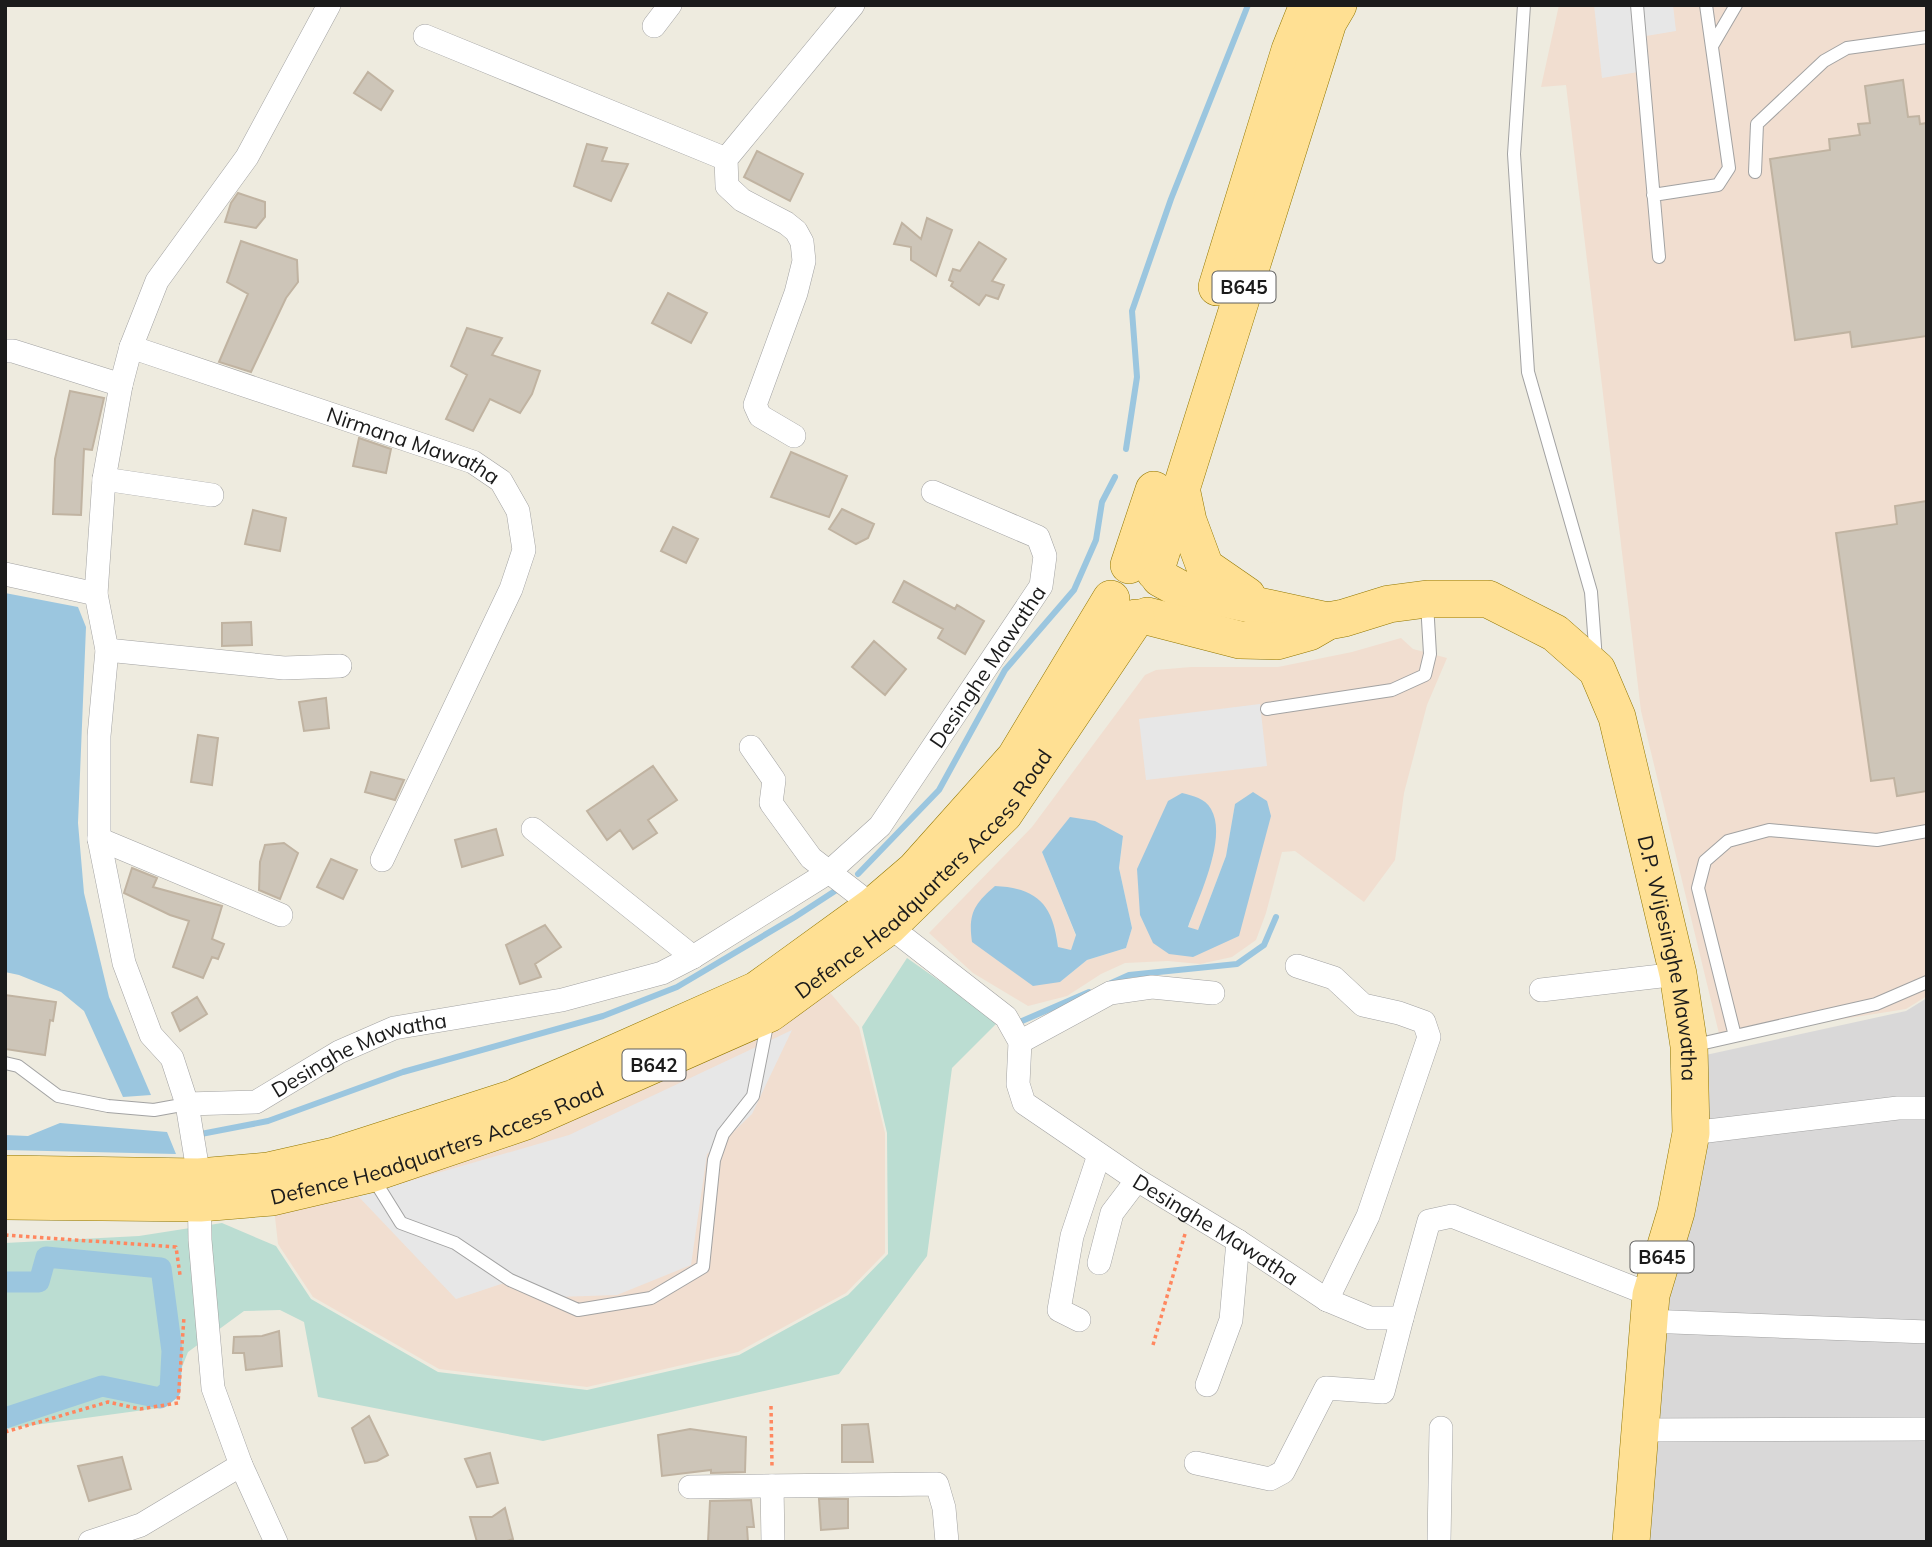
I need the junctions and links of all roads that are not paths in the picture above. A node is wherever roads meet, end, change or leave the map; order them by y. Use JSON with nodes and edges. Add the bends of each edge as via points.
{"nodes":[{"id":1,"x":328,"y":5,"type":"edge"},
{"id":2,"x":670,"y":5,"type":"edge"},
{"id":3,"x":853,"y":5,"type":"edge"},
{"id":4,"x":1308,"y":5,"type":"edge"},
{"id":5,"x":1338,"y":5,"type":"edge"},
{"id":6,"x":1524,"y":5,"type":"edge"},
{"id":7,"x":1637,"y":5,"type":"edge"},
{"id":8,"x":1706,"y":5,"type":"edge"},
{"id":9,"x":1736,"y":5,"type":"edge"},
{"id":10,"x":654,"y":26,"type":"dead end"},
{"id":11,"x":425,"y":36,"type":"dead end"},
{"id":12,"x":1927,"y":37,"type":"edge"},
{"id":13,"x":1712,"y":46,"type":"junction"},
{"id":14,"x":726,"y":159,"type":"junction"},
{"id":15,"x":1755,"y":172,"type":"dead end"},
{"id":16,"x":1653,"y":195,"type":"junction"},
{"id":17,"x":1658,"y":257,"type":"dead end"},
{"id":18,"x":131,"y":347,"type":"junction"},
{"id":19,"x":5,"y":351,"type":"edge"},
{"id":20,"x":121,"y":385,"type":"junction"},
{"id":21,"x":794,"y":436,"type":"dead end"},
{"id":22,"x":104,"y":479,"type":"junction"},
{"id":23,"x":1181,"y":487,"type":"junction"},
{"id":24,"x":933,"y":492,"type":"dead end"},
{"id":25,"x":212,"y":495,"type":"dead end"},
{"id":26,"x":1148,"y":572,"type":"junction"},
{"id":27,"x":5,"y":574,"type":"edge"},
{"id":28,"x":96,"y":594,"type":"junction"},
{"id":29,"x":1427,"y":599,"type":"junction"},
{"id":30,"x":1262,"y":606,"type":"junction"},
{"id":31,"x":1131,"y":611,"type":"junction"},
{"id":32,"x":1328,"y":621,"type":"junction"},
{"id":33,"x":107,"y":650,"type":"junction"},
{"id":34,"x":340,"y":666,"type":"dead end"},
{"id":35,"x":1597,"y":670,"type":"junction"},
{"id":36,"x":1268,"y":709,"type":"dead end"},
{"id":37,"x":751,"y":747,"type":"dead end"},
{"id":38,"x":533,"y":829,"type":"dead end"},
{"id":39,"x":1927,"y":831,"type":"edge"},
{"id":40,"x":99,"y":839,"type":"junction"},
{"id":41,"x":382,"y":860,"type":"dead end"},
{"id":42,"x":829,"y":872,"type":"junction"},
{"id":43,"x":281,"y":915,"type":"dead end"},
{"id":44,"x":881,"y":916,"type":"junction"},
{"id":45,"x":693,"y":957,"type":"junction"},
{"id":46,"x":1297,"y":966,"type":"dead end"},
{"id":47,"x":1678,"y":974,"type":"junction"},
{"id":48,"x":1927,"y":982,"type":"edge"},
{"id":49,"x":1541,"y":990,"type":"dead end"},
{"id":50,"x":1213,"y":993,"type":"dead end"},
{"id":51,"x":770,"y":1013,"type":"junction"},
{"id":52,"x":1735,"y":1036,"type":"junction"},
{"id":53,"x":1020,"y":1042,"type":"junction"},
{"id":54,"x":1689,"y":1046,"type":"junction"},
{"id":55,"x":5,"y":1063,"type":"edge"},
{"id":56,"x":187,"y":1104,"type":"junction"},
{"id":57,"x":1927,"y":1108,"type":"edge"},
{"id":58,"x":1691,"y":1133,"type":"junction"},
{"id":59,"x":1099,"y":1155,"type":"junction"},
{"id":60,"x":5,"y":1174,"type":"edge"},
{"id":61,"x":370,"y":1174,"type":"junction"},
{"id":62,"x":1137,"y":1180,"type":"junction"},
{"id":63,"x":200,"y":1190,"type":"junction"},
{"id":64,"x":5,"y":1201,"type":"edge"},
{"id":65,"x":1238,"y":1241,"type":"junction"},
{"id":66,"x":1099,"y":1263,"type":"dead end"},
{"id":67,"x":1327,"y":1300,"type":"junction"},
{"id":68,"x":1649,"y":1308,"type":"junction"},
{"id":69,"x":1402,"y":1318,"type":"junction"},
{"id":70,"x":1079,"y":1320,"type":"dead end"},
{"id":71,"x":1927,"y":1332,"type":"edge"},
{"id":72,"x":1207,"y":1385,"type":"dead end"},
{"id":73,"x":1441,"y":1428,"type":"dead end"},
{"id":74,"x":1927,"y":1429,"type":"edge"},
{"id":75,"x":1641,"y":1430,"type":"junction"},
{"id":76,"x":1196,"y":1463,"type":"dead end"},
{"id":77,"x":241,"y":1465,"type":"junction"},
{"id":78,"x":772,"y":1486,"type":"junction"},
{"id":79,"x":690,"y":1487,"type":"dead end"},
{"id":80,"x":1636,"y":1540,"type":"edge"},
{"id":81,"x":90,"y":1542,"type":"edge"},
{"id":82,"x":276,"y":1542,"type":"edge"},
{"id":83,"x":773,"y":1542,"type":"edge"},
{"id":84,"x":947,"y":1542,"type":"edge"},
{"id":85,"x":1439,"y":1542,"type":"edge"}],
"edges":[{"from":1,"to":18,"type":"street","via":[[247,157],[157,281]]},
{"from":2,"to":10,"type":"street"},
{"from":3,"to":14,"type":"street"},
{"from":4,"to":26,"type":"main road","number":"B645","via":[[1290,50],[1185,395]]},
{"from":5,"to":23,"type":"main road","number":"B645","via":[[1328,22]]},
{"from":6,"to":35,"type":"lane","via":[[1514,154],[1528,372],[1591,592]]},
{"from":7,"to":16,"type":"lane"},
{"from":8,"to":13,"type":"lane"},
{"from":9,"to":13,"type":"lane"},
{"from":11,"to":14,"type":"street"},
{"from":12,"to":15,"type":"lane","via":[[1847,48],[1824,61],[1757,124]]},
{"from":13,"to":16,"type":"lane","via":[[1729,168],[1718,185]]},
{"from":14,"to":21,"type":"street","via":[[727,187],[742,201],[786,223],[802,242],[804,261],[796,293],[755,405],[760,416]]},
{"from":16,"to":17,"type":"lane"},
{"from":18,"to":20,"type":"street"},
{"from":18,"to":41,"type":"street","name":"Nirmana Mawatha","via":[[473,462],[501,481],[518,511],[523,550],[511,590]]},
{"from":19,"to":20,"type":"street"},
{"from":20,"to":22,"type":"street"},
{"from":22,"to":25,"type":"street"},
{"from":22,"to":28,"type":"street"},
{"from":23,"to":26,"type":"main road","number":"B645"},
{"from":23,"to":30,"type":"main road","via":[[1205,567]]},
{"from":24,"to":42,"type":"street","name":"Desinghe Mawatha","via":[[1038,537],[1045,556],[1041,586],[880,826]]},
{"from":26,"to":30,"type":"main road","name":"D.P. Wijesinghe Mawatha","number":"B645","via":[[1180,589]]},
{"from":26,"to":31,"type":"main road","via":[[1163,587],[1160,604]]},
{"from":26,"to":31,"type":"main road","via":[[1116,575],[1110,590]]},
{"from":27,"to":28,"type":"street"},
{"from":28,"to":33,"type":"street"},
{"from":29,"to":32,"type":"main road","name":"D.P. Wijesinghe Mawatha","number":"B645"},
{"from":29,"to":35,"type":"main road","name":"D.P. Wijesinghe Mawatha","number":"B645","via":[[1488,600],[1555,632]]},
{"from":29,"to":36,"type":"lane","via":[[1430,654],[1425,675],[1392,690]]},
{"from":30,"to":32,"type":"main road","name":"D.P. Wijesinghe Mawatha","number":"B645"},
{"from":31,"to":32,"type":"main road","name":"D.P. Wijesinghe Mawatha","number":"B645","via":[[1240,640],[1277,641]]},
{"from":31,"to":44,"type":"main road","name":"Defence Headquarters Access Road","number":"B642"},
{"from":33,"to":34,"type":"street","via":[[284,667]]},
{"from":33,"to":40,"type":"street","via":[[99,736]]},
{"from":35,"to":47,"type":"main road","name":"D.P. Wijesinghe Mawatha","number":"B645","via":[[1617,717]]},
{"from":37,"to":42,"type":"street","via":[[774,780],[771,803],[811,858]]},
{"from":38,"to":45,"type":"street"},
{"from":39,"to":52,"type":"lane","via":[[1877,840],[1769,830],[1728,841],[1705,861],[1698,888]]},
{"from":40,"to":43,"type":"street"},
{"from":40,"to":56,"type":"street","via":[[124,962],[152,1035],[172,1058]]},
{"from":42,"to":44,"type":"street"},
{"from":42,"to":45,"type":"street","name":"Desinghe Mawatha"},
{"from":44,"to":51,"type":"main road","name":"Defence Headquarters Access Road","number":"B642"},
{"from":44,"to":53,"type":"street","via":[[1006,1017]]},
{"from":44,"to":63,"type":"main road","name":"Defence Headquarters Access Road","number":"B642","via":[[757,990],[514,1098],[334,1156]]},
{"from":45,"to":56,"type":"street","name":"Desinghe Mawatha","via":[[662,973],[562,1000],[394,1028],[339,1052],[256,1102]]},
{"from":46,"to":67,"type":"street","via":[[1334,978],[1363,1004],[1424,1022],[1429,1037],[1368,1216]]},
{"from":47,"to":49,"type":"street"},
{"from":47,"to":54,"type":"main road","name":"D.P. Wijesinghe Mawatha","number":"B645"},
{"from":48,"to":52,"type":"lane","via":[[1876,1004]]},
{"from":50,"to":53,"type":"street","via":[[1152,987],[1110,993]]},
{"from":51,"to":61,"type":"main road","name":"Defence Headquarters Access Road","number":"B642","via":[[523,1122]]},
{"from":51,"to":61,"type":"lane","via":[[753,1096],[723,1134],[714,1160],[703,1267],[651,1298],[578,1310],[521,1286],[455,1243],[401,1223]]},
{"from":52,"to":54,"type":"lane"},
{"from":53,"to":59,"type":"street","name":"Desinghe Mawatha","via":[[1018,1084],[1024,1103]]},
{"from":54,"to":58,"type":"main road","name":"D.P. Wijesinghe Mawatha","number":"B645"},
{"from":55,"to":56,"type":"lane","via":[[18,1066],[58,1096],[154,1110]]},
{"from":56,"to":63,"type":"street"},
{"from":57,"to":58,"type":"street"},
{"from":58,"to":68,"type":"main road","name":"D.P. Wijesinghe Mawatha","number":"B645","via":[[1676,1212]]},
{"from":59,"to":62,"type":"street","name":"Desinghe Mawatha"},
{"from":59,"to":70,"type":"street","via":[[1072,1236],[1059,1310]]},
{"from":60,"to":63,"type":"main road","name":"Defence Headquarters Access Road","number":"B642"},
{"from":61,"to":63,"type":"main road","name":"Defence Headquarters Access Road","number":"B642","via":[[272,1197]]},
{"from":62,"to":65,"type":"street","name":"Desinghe Mawatha"},
{"from":62,"to":66,"type":"street","via":[[1112,1213]]},
{"from":63,"to":64,"type":"main road","name":"Defence Headquarters Access Road","number":"B642"},
{"from":63,"to":77,"type":"street","via":[[213,1388]]},
{"from":65,"to":67,"type":"street","name":"Desinghe Mawatha"},
{"from":65,"to":72,"type":"street","via":[[1231,1320]]},
{"from":67,"to":69,"type":"street","name":"Desinghe Mawatha","via":[[1370,1318]]},
{"from":68,"to":69,"type":"street","via":[[1452,1216],[1429,1221]]},
{"from":68,"to":71,"type":"street"},
{"from":68,"to":75,"type":"main road","name":"D.P. Wijesinghe Mawatha","number":"B645"},
{"from":69,"to":76,"type":"street","via":[[1383,1392],[1326,1388],[1283,1472],[1270,1479]]},
{"from":73,"to":85,"type":"street"},
{"from":74,"to":75,"type":"street"},
{"from":75,"to":80,"type":"main road","name":"D.P. Wijesinghe Mawatha","number":"B645"},
{"from":77,"to":81,"type":"street","via":[[141,1525]]},
{"from":77,"to":82,"type":"street"},
{"from":78,"to":79,"type":"street"},
{"from":78,"to":83,"type":"street"},
{"from":78,"to":84,"type":"street","via":[[937,1484]]}]}
